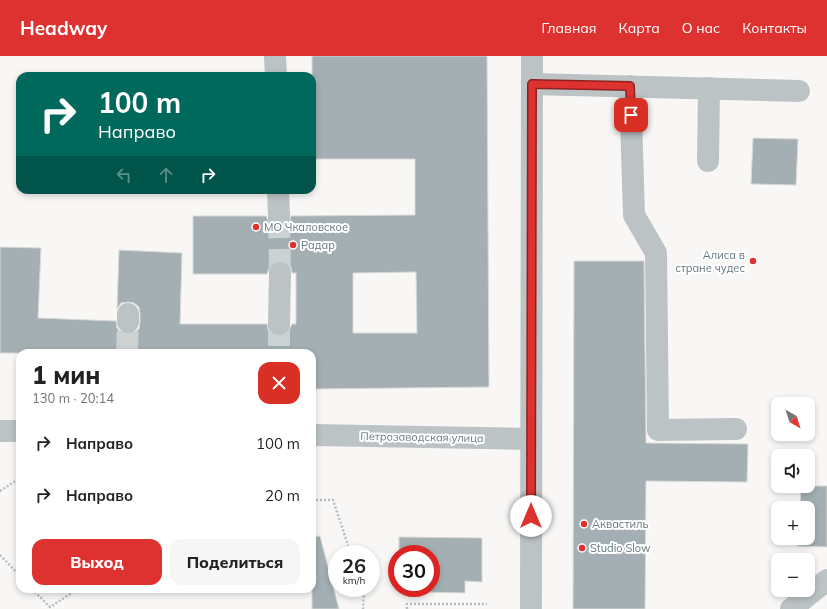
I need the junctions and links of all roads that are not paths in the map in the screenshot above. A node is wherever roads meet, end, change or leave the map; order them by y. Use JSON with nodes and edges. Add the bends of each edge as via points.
{"nodes":[{"id":1,"x":275,"y":56,"type":"edge"},
{"id":2,"x":532,"y":56,"type":"edge"},
{"id":3,"x":276,"y":72,"type":"edge"},
{"id":4,"x":532,"y":84,"type":"junction"},
{"id":5,"x":630,"y":86,"type":"junction"},
{"id":6,"x":709,"y":88,"type":"junction"},
{"id":7,"x":799,"y":91,"type":"dead end"},
{"id":8,"x":708,"y":161,"type":"dead end"},
{"id":9,"x":278,"y":194,"type":"edge"},
{"id":10,"x":279,"y":216,"type":"tunnel mouth"},
{"id":11,"x":280,"y":274,"type":"tunnel mouth"},
{"id":12,"x":279,"y":324,"type":"tunnel mouth"},
{"id":13,"x":736,"y":429,"type":"dead end"},
{"id":14,"x":0,"y":431,"type":"edge"},
{"id":15,"x":16,"y":431,"type":"edge"},
{"id":16,"x":316,"y":435,"type":"edge"},
{"id":17,"x":531,"y":439,"type":"junction"},
{"id":18,"x":827,"y":580,"type":"edge"},
{"id":19,"x":531,"y":609,"type":"edge"},
{"id":20,"x":791,"y":609,"type":"edge"}],
"edges":[{"from":1,"to":3,"type":"street"},
{"from":2,"to":4,"type":"street"},
{"from":4,"to":5,"type":"street"},
{"from":4,"to":17,"type":"street"},
{"from":5,"to":6,"type":"street"},
{"from":5,"to":13,"type":"street","via":[[634,215],[656,253],[658,430]]},
{"from":6,"to":7,"type":"street"},
{"from":6,"to":8,"type":"street"},
{"from":9,"to":10,"type":"street"},
{"from":11,"to":12,"type":"street"},
{"from":14,"to":15,"type":"street"},
{"from":16,"to":17,"type":"street","name":"Петрозаводская улица"},
{"from":17,"to":19,"type":"street"},
{"from":18,"to":20,"type":"street"}]}
